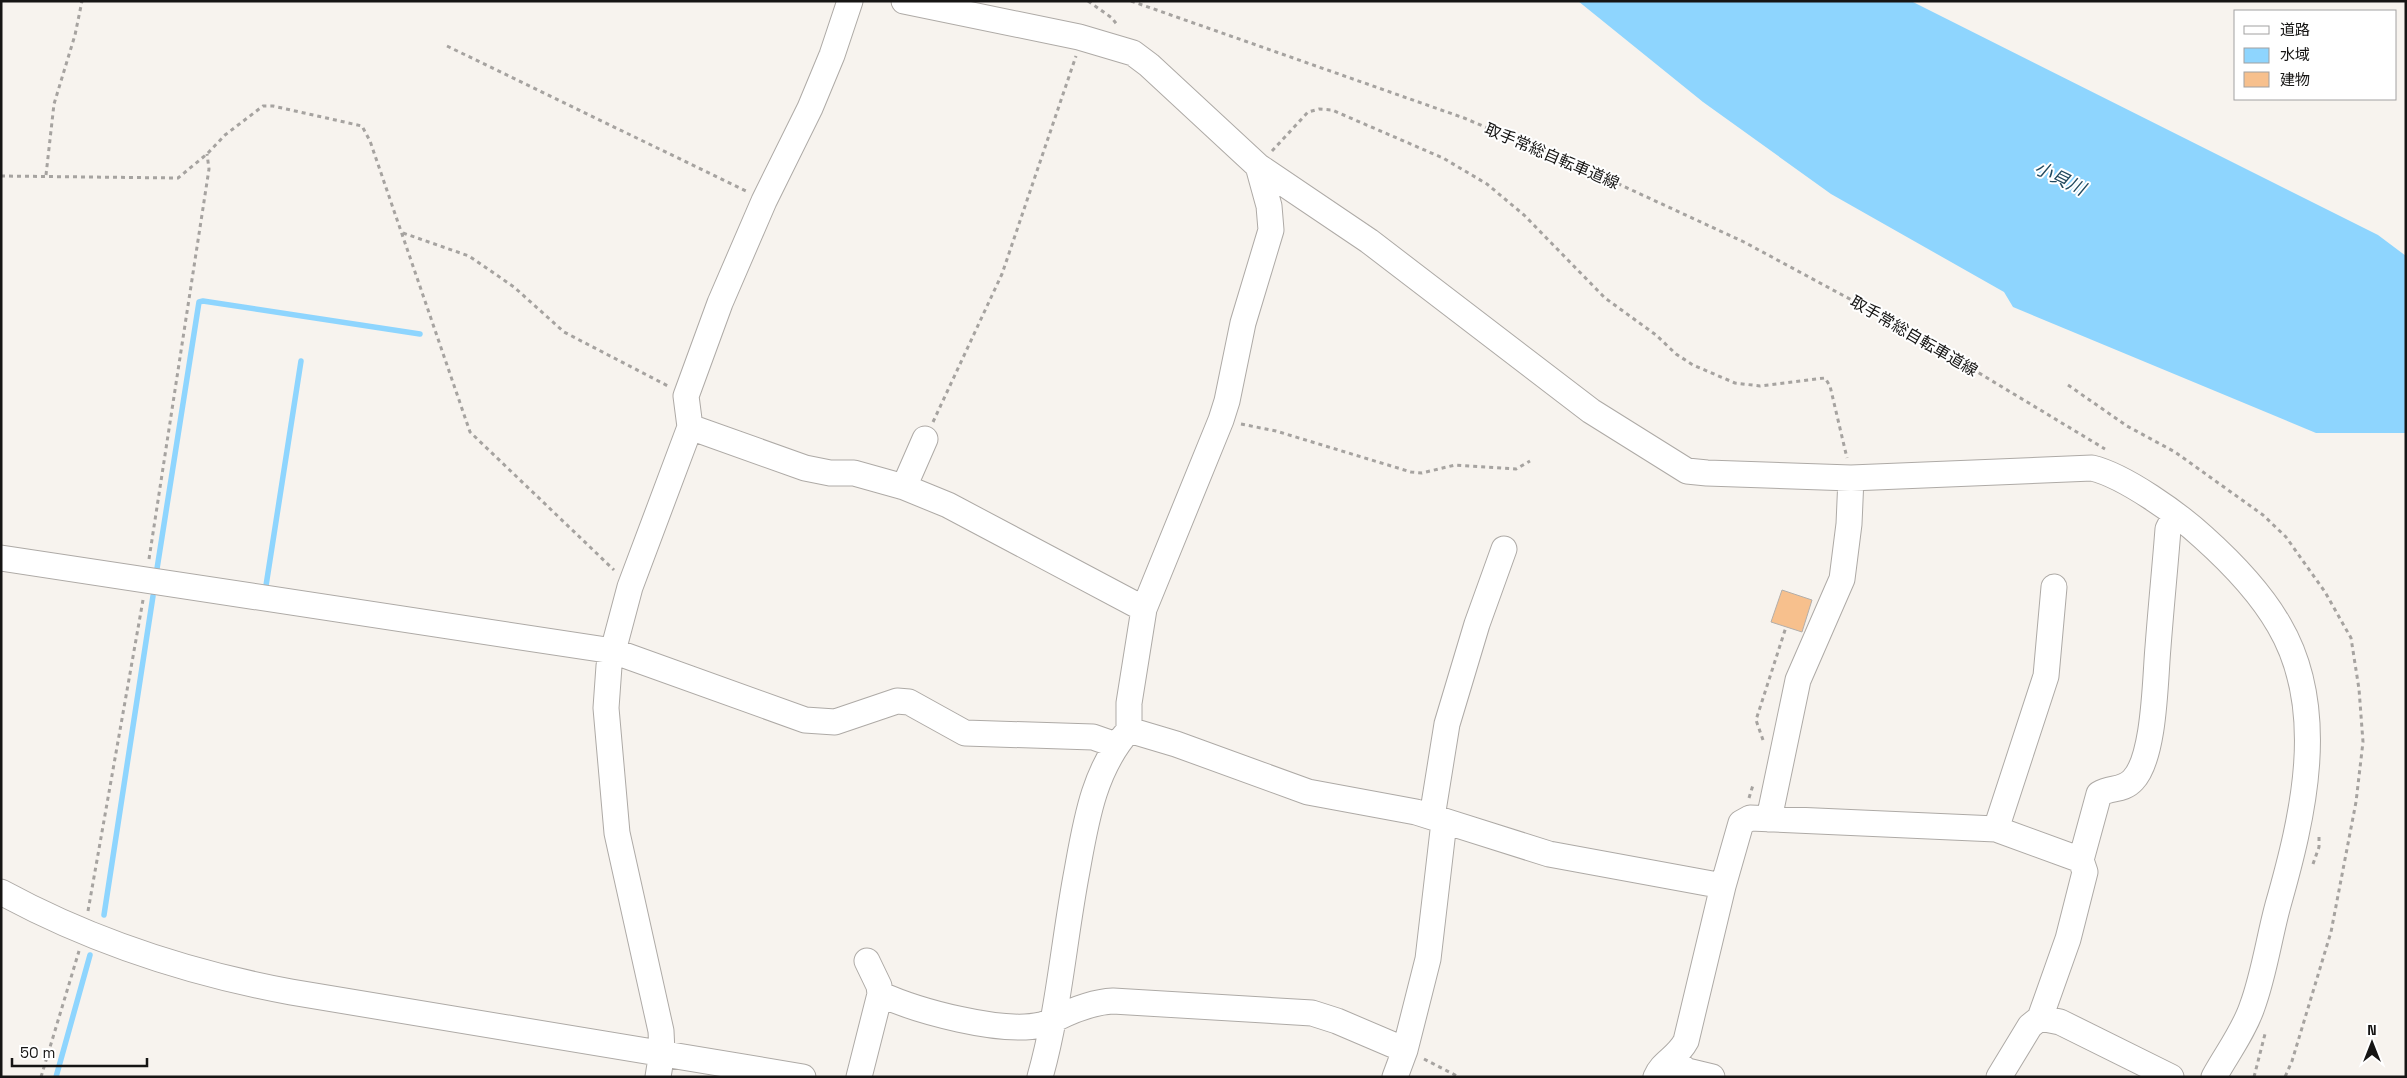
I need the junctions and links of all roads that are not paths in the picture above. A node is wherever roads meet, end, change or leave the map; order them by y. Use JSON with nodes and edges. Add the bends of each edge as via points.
{"nodes":[{"id":1,"x":850,"y":1,"type":"edge"},
{"id":2,"x":904,"y":1,"type":"edge"},
{"id":3,"x":1258,"y":166,"type":"junction"},
{"id":4,"x":690,"y":428,"type":"junction"},
{"id":5,"x":925,"y":438,"type":"road end"},
{"id":6,"x":1851,"y":478,"type":"junction"},
{"id":7,"x":904,"y":487,"type":"junction"},
{"id":8,"x":2175,"y":515,"type":"junction"},
{"id":9,"x":1504,"y":549,"type":"dead end"},
{"id":10,"x":1,"y":558,"type":"edge"},
{"id":11,"x":2054,"y":587,"type":"dead end"},
{"id":12,"x":1144,"y":609,"type":"junction"},
{"id":13,"x":613,"y":652,"type":"junction"},
{"id":14,"x":1123,"y":738,"type":"junction"},
{"id":15,"x":1769,"y":819,"type":"junction"},
{"id":16,"x":1438,"y":820,"type":"junction"},
{"id":17,"x":1996,"y":829,"type":"junction"},
{"id":18,"x":2081,"y":860,"type":"junction"},
{"id":19,"x":1722,"y":886,"type":"junction"},
{"id":20,"x":1,"y":892,"type":"edge"},
{"id":21,"x":868,"y":960,"type":"dead end"},
{"id":22,"x":880,"y":994,"type":"junction"},
{"id":23,"x":2256,"y":1011,"type":"junction"},
{"id":24,"x":2040,"y":1018,"type":"junction"},
{"id":25,"x":1054,"y":1019,"type":"junction"},
{"id":26,"x":1405,"y":1050,"type":"junction"},
{"id":27,"x":662,"y":1052,"type":"junction"},
{"id":28,"x":1664,"y":1068,"type":"edge"},
{"id":29,"x":658,"y":1077,"type":"edge"},
{"id":30,"x":803,"y":1077,"type":"edge"},
{"id":31,"x":859,"y":1077,"type":"edge"},
{"id":32,"x":1040,"y":1077,"type":"edge"},
{"id":33,"x":1395,"y":1077,"type":"edge"},
{"id":34,"x":1712,"y":1077,"type":"edge"},
{"id":35,"x":2000,"y":1077,"type":"edge"},
{"id":36,"x":2171,"y":1077,"type":"edge"},
{"id":37,"x":2214,"y":1077,"type":"edge"},
{"id":38,"x":2229,"y":1077,"type":"edge"}],
"edges":[{"from":1,"to":4,"type":"street","via":[[810,108],[764,200],[720,303],[686,396]]},
{"from":2,"to":3,"type":"street","via":[[1079,37],[1132,53]]},
{"from":3,"to":6,"type":"street","via":[[1369,241],[1591,411],[1688,471]]},
{"from":3,"to":12,"type":"street","via":[[1269,206],[1271,230],[1243,323],[1227,401]]},
{"from":4,"to":7,"type":"street","via":[[806,468],[854,473]]},
{"from":4,"to":13,"type":"street","via":[[630,587]]},
{"from":5,"to":7,"type":"street"},
{"from":6,"to":8,"type":"street","via":[[2092,468],[2108,472]]},
{"from":6,"to":15,"type":"street","via":[[1842,579],[1798,680]]},
{"from":7,"to":12,"type":"street","via":[[948,505]]},
{"from":8,"to":18,"type":"street","via":[[2168,529],[2151,726],[2144,759],[2139,772],[2125,787],[2099,794]]},
{"from":8,"to":23,"type":"street","via":[[2217,549],[2267,607],[2292,652],[2302,690],[2308,757],[2297,838]]},
{"from":9,"to":16,"type":"street","via":[[1447,724]]},
{"from":10,"to":13,"type":"street"},
{"from":11,"to":17,"type":"street","via":[[2046,676]]},
{"from":12,"to":14,"type":"street"},
{"from":13,"to":14,"type":"street","via":[[804,720],[834,722],[897,701],[909,702],[965,733]]},
{"from":13,"to":27,"type":"street","via":[[606,708],[617,833],[661,1031]]},
{"from":14,"to":16,"type":"street","via":[[1176,744],[1308,792],[1388,806]]},
{"from":14,"to":25,"type":"street","via":[[1101,774],[1086,821],[1064,938]]},
{"from":15,"to":17,"type":"street"},
{"from":15,"to":19,"type":"street","via":[[1750,818],[1741,823]]},
{"from":16,"to":19,"type":"street","via":[[1550,854]]},
{"from":16,"to":26,"type":"street","via":[[1428,959]]},
{"from":17,"to":18,"type":"street"},
{"from":18,"to":24,"type":"street","via":[[2086,872],[2068,939]]},
{"from":19,"to":28,"type":"street","via":[[1686,1040],[1680,1052]]},
{"from":20,"to":27,"type":"street","via":[[84,933],[167,963],[251,984]]},
{"from":21,"to":22,"type":"street"},
{"from":22,"to":25,"type":"street","via":[[927,1011],[992,1025],[1034,1027]]},
{"from":22,"to":31,"type":"street"},
{"from":23,"to":37,"type":"street"},
{"from":23,"to":38,"type":"street"},
{"from":24,"to":35,"type":"street","via":[[2030,1026]]},
{"from":24,"to":36,"type":"street","via":[[2060,1022]]},
{"from":25,"to":26,"type":"street","via":[[1082,1007],[1113,1001],[1297,1011],[1337,1021]]},
{"from":25,"to":32,"type":"street"},
{"from":26,"to":33,"type":"street"},
{"from":27,"to":29,"type":"street"},
{"from":27,"to":30,"type":"street"},
{"from":28,"to":34,"type":"street"}]}
